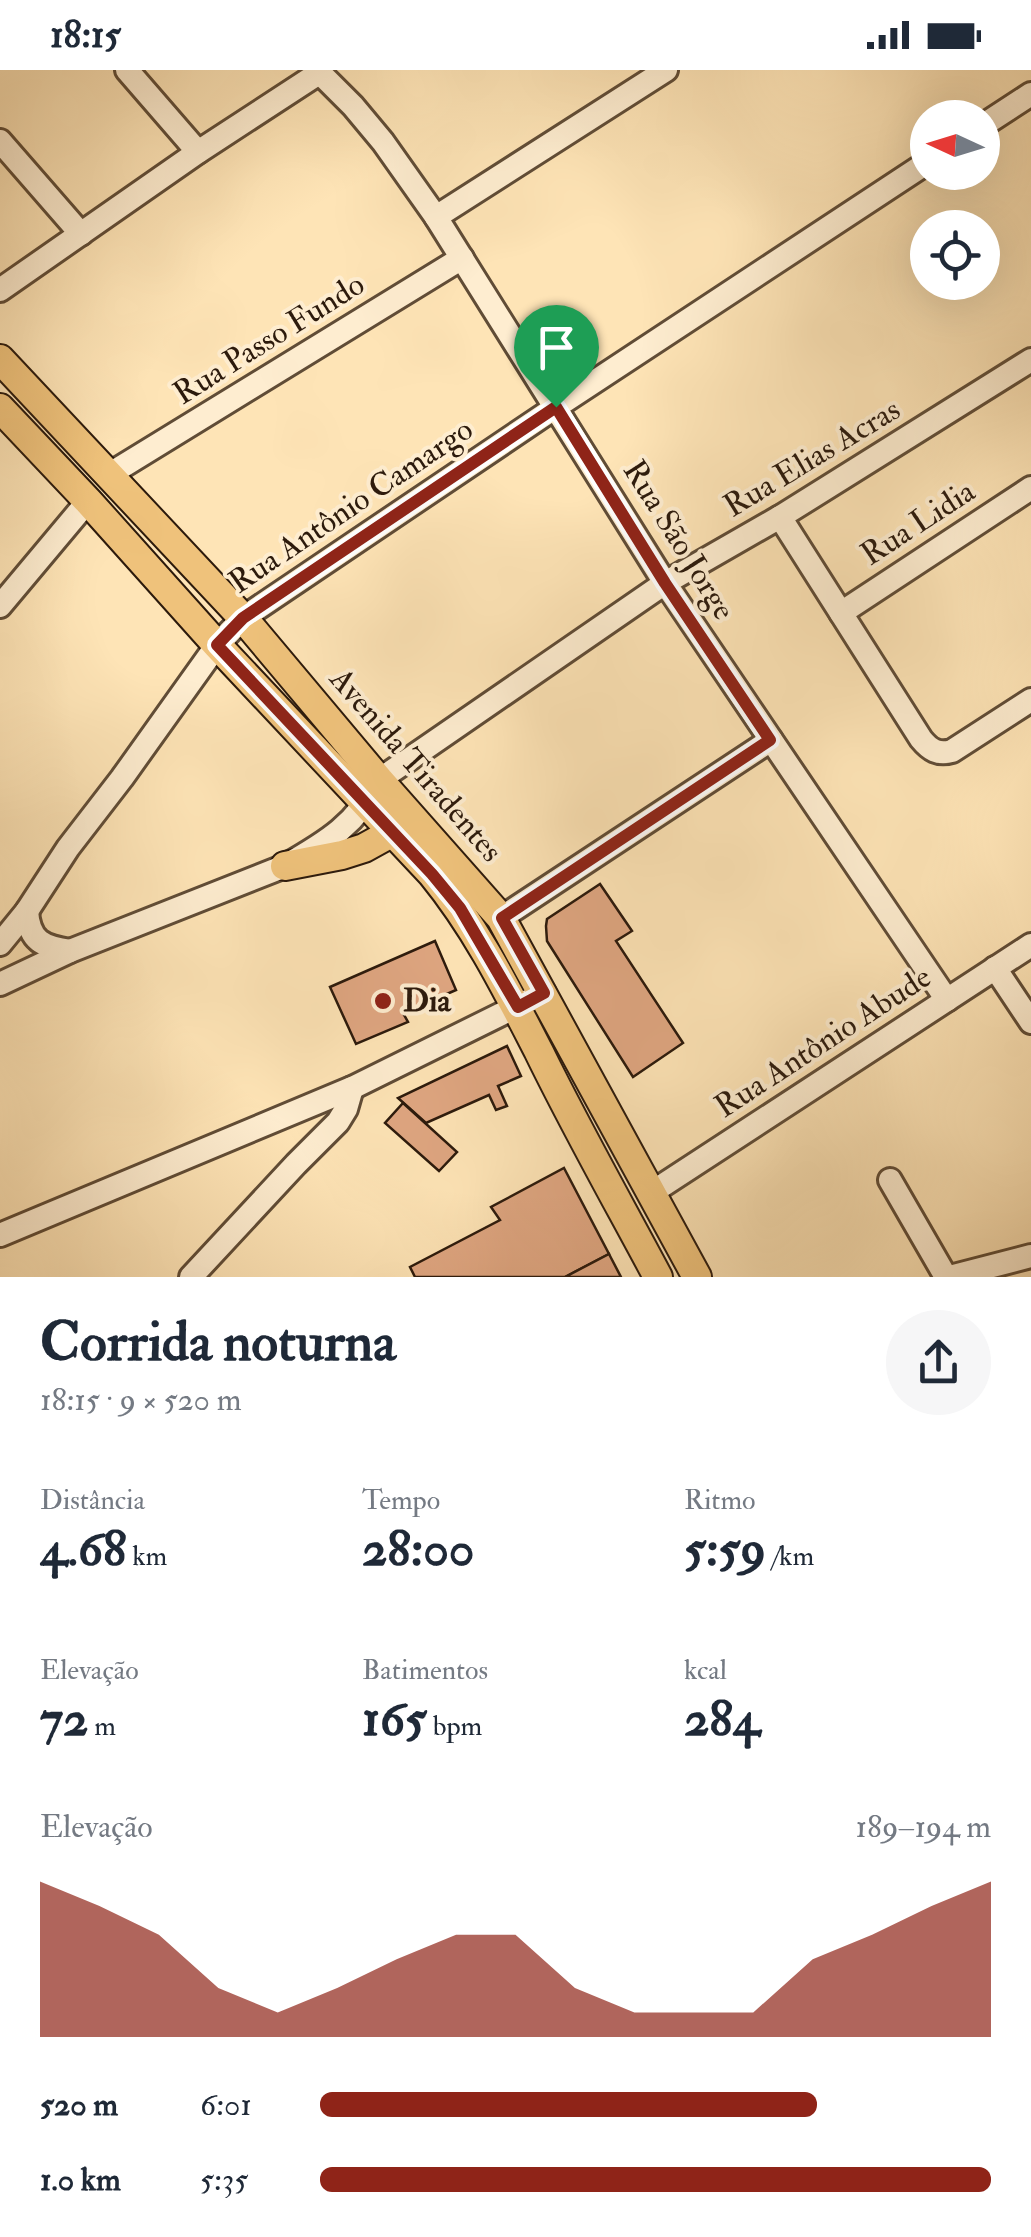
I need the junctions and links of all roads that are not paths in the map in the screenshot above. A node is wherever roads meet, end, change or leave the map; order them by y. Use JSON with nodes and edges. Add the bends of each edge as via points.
{"nodes":[{"id":1,"x":126,"y":70,"type":"edge"},
{"id":2,"x":666,"y":70,"type":"edge"},
{"id":3,"x":318,"y":71,"type":"edge"},
{"id":4,"x":1031,"y":94,"type":"edge"},
{"id":5,"x":1000,"y":114,"type":"edge"},
{"id":6,"x":0,"y":141,"type":"edge"},
{"id":7,"x":198,"y":152,"type":"junction"},
{"id":8,"x":910,"y":174,"type":"edge"},
{"id":9,"x":436,"y":216,"type":"junction"},
{"id":10,"x":81,"y":234,"type":"junction"},
{"id":11,"x":462,"y":258,"type":"junction"},
{"id":12,"x":0,"y":290,"type":"edge"},
{"id":13,"x":0,"y":359,"type":"edge"},
{"id":14,"x":1031,"y":360,"type":"edge"},
{"id":15,"x":556,"y":407,"type":"junction"},
{"id":16,"x":0,"y":408,"type":"edge"},
{"id":17,"x":110,"y":474,"type":"junction"},
{"id":18,"x":1031,"y":488,"type":"edge"},
{"id":19,"x":88,"y":501,"type":"junction"},
{"id":20,"x":780,"y":517,"type":"junction"},
{"id":21,"x":665,"y":583,"type":"junction"},
{"id":22,"x":0,"y":606,"type":"edge"},
{"id":23,"x":841,"y":613,"type":"junction"},
{"id":24,"x":243,"y":618,"type":"junction"},
{"id":25,"x":217,"y":645,"type":"junction"},
{"id":26,"x":1031,"y":700,"type":"edge"},
{"id":27,"x":770,"y":740,"type":"junction"},
{"id":28,"x":373,"y":793,"type":"junction"},
{"id":29,"x":393,"y":832,"type":"junction"},
{"id":30,"x":285,"y":866,"type":"junction"},
{"id":31,"x":26,"y":911,"type":"junction"},
{"id":32,"x":502,"y":918,"type":"junction"},
{"id":33,"x":0,"y":944,"type":"edge"},
{"id":34,"x":1031,"y":945,"type":"edge"},
{"id":35,"x":70,"y":952,"type":"junction"},
{"id":36,"x":996,"y":968,"type":"junction"},
{"id":37,"x":0,"y":984,"type":"edge"},
{"id":38,"x":544,"y":993,"type":"junction"},
{"id":39,"x":948,"y":1000,"type":"junction"},
{"id":40,"x":518,"y":1007,"type":"junction"},
{"id":41,"x":1031,"y":1022,"type":"edge"},
{"id":42,"x":352,"y":1088,"type":"junction"},
{"id":43,"x":296,"y":1111,"type":"junction"},
{"id":44,"x":296,"y":1164,"type":"junction"},
{"id":45,"x":890,"y":1180,"type":"dead end"},
{"id":46,"x":651,"y":1194,"type":"junction"},
{"id":47,"x":0,"y":1235,"type":"edge"},
{"id":48,"x":1031,"y":1256,"type":"edge"},
{"id":49,"x":191,"y":1277,"type":"edge"},
{"id":50,"x":658,"y":1277,"type":"edge"},
{"id":51,"x":697,"y":1277,"type":"edge"},
{"id":52,"x":948,"y":1277,"type":"edge"}],
"edges":[{"from":1,"to":7,"type":"street"},
{"from":2,"to":9,"type":"street"},
{"from":3,"to":7,"type":"street"},
{"from":3,"to":9,"type":"street","name":"Rua São Jorge","via":[[384,142]]},
{"from":4,"to":5,"type":"street"},
{"from":6,"to":10,"type":"street"},
{"from":7,"to":10,"type":"street"},
{"from":8,"to":15,"type":"street","name":"Rua Antônio Camargo"},
{"from":9,"to":11,"type":"street","name":"Rua São Jorge"},
{"from":10,"to":12,"type":"street"},
{"from":11,"to":15,"type":"street","name":"Rua São Jorge"},
{"from":11,"to":17,"type":"street","name":"Rua Passo Fundo"},
{"from":13,"to":17,"type":"main road","name":"Avenida Tiradentes"},
{"from":14,"to":20,"type":"street","name":"Rua Elias Acras"},
{"from":15,"to":21,"type":"street","name":"Rua São Jorge"},
{"from":15,"to":24,"type":"street","name":"Rua Antônio Camargo"},
{"from":16,"to":19,"type":"main road","name":"Avenida Tiradentes"},
{"from":17,"to":24,"type":"main road","name":"Avenida Tiradentes"},
{"from":18,"to":23,"type":"street","name":"Rua Lidia"},
{"from":19,"to":22,"type":"street"},
{"from":19,"to":25,"type":"main road","name":"Avenida Tiradentes"},
{"from":20,"to":21,"type":"street","name":"Rua Elias Acras"},
{"from":20,"to":23,"type":"street"},
{"from":21,"to":27,"type":"street","name":"Rua São Jorge"},
{"from":21,"to":28,"type":"street","name":"Rua Elias Acras"},
{"from":23,"to":26,"type":"street","via":[[930,750],[952,751]]},
{"from":24,"to":25,"type":"street","name":"Rua Antônio Camargo"},
{"from":24,"to":28,"type":"main road","name":"Avenida Tiradentes"},
{"from":25,"to":28,"type":"main road","name":"Avenida Tiradentes"},
{"from":25,"to":31,"type":"street","name":"Rua Antônio Camargo"},
{"from":27,"to":32,"type":"street"},
{"from":27,"to":39,"type":"street","name":"Rua São Jorge"},
{"from":28,"to":29,"type":"main road","name":"Avenida Tiradentes"},
{"from":28,"to":30,"type":"street","name":"Rua Elias Acras","via":[[349,823]]},
{"from":28,"to":32,"type":"main road","name":"Avenida Tiradentes"},
{"from":29,"to":30,"type":"main road","via":[[342,855]]},
{"from":29,"to":40,"type":"main road","name":"Avenida Tiradentes","via":[[460,908]]},
{"from":30,"to":35,"type":"street","name":"Rua Elias Acras"},
{"from":31,"to":33,"type":"street","name":"Rua Antônio Camargo"},
{"from":31,"to":35,"type":"street","via":[[28,927],[43,945]]},
{"from":32,"to":38,"type":"main road","name":"Avenida Tiradentes"},
{"from":34,"to":36,"type":"street","name":"Rua Antônio Abude"},
{"from":35,"to":37,"type":"street","name":"Rua Elias Acras"},
{"from":36,"to":39,"type":"street","name":"Rua Antônio Abude"},
{"from":36,"to":41,"type":"street"},
{"from":38,"to":40,"type":"street"},
{"from":38,"to":46,"type":"main road","name":"Avenida Tiradentes"},
{"from":39,"to":46,"type":"street","name":"Rua Antônio Abude"},
{"from":40,"to":42,"type":"street"},
{"from":40,"to":50,"type":"main road","name":"Avenida Tiradentes"},
{"from":42,"to":43,"type":"street"},
{"from":42,"to":44,"type":"street","via":[[338,1122]]},
{"from":43,"to":44,"type":"street","via":[[302,1132]]},
{"from":43,"to":47,"type":"street"},
{"from":44,"to":49,"type":"street"},
{"from":45,"to":52,"type":"street"},
{"from":46,"to":51,"type":"main road","name":"Avenida Tiradentes"},
{"from":48,"to":52,"type":"street"}]}
